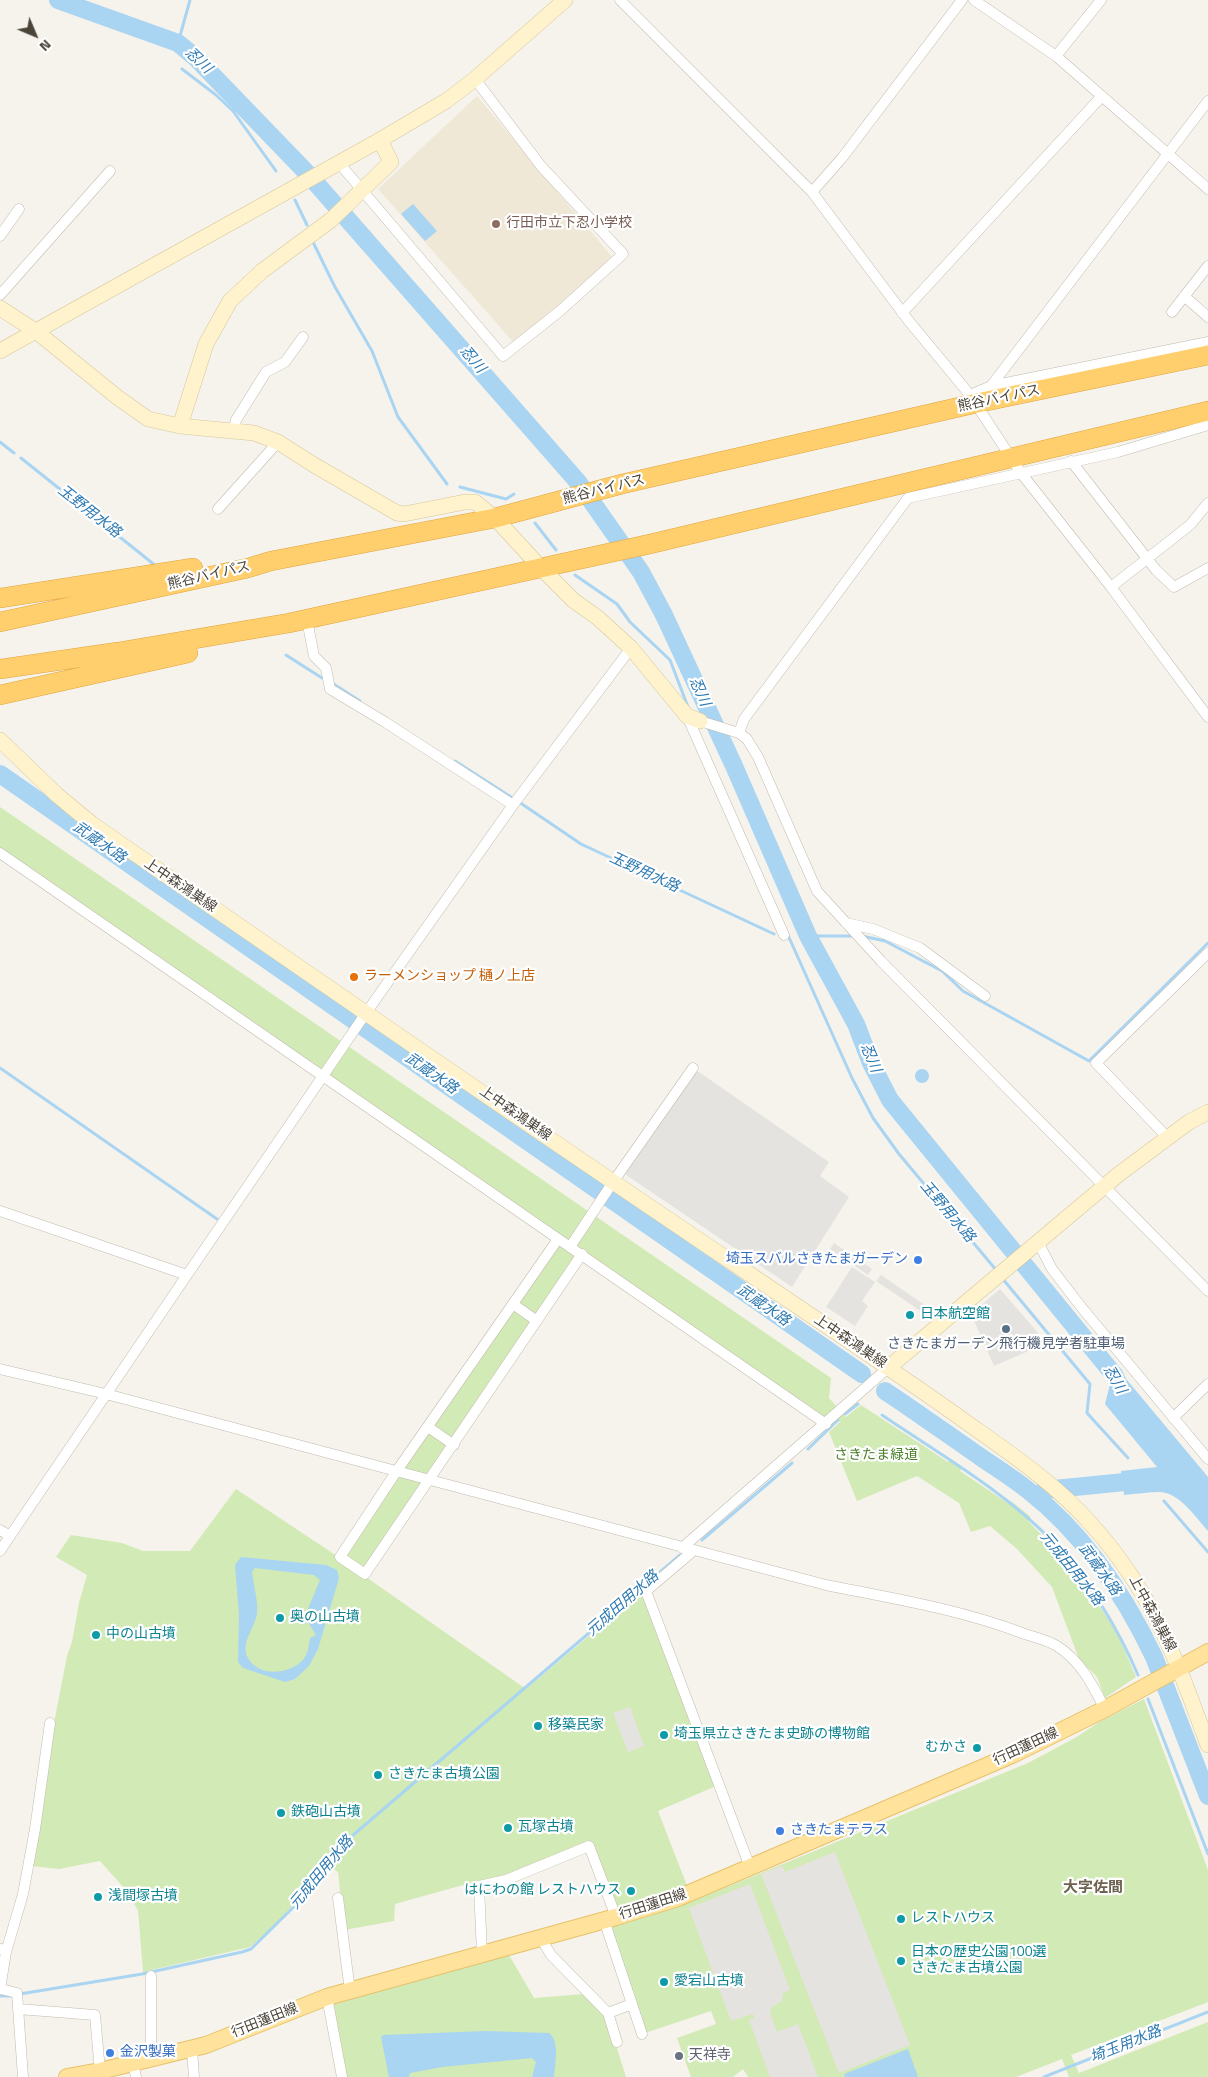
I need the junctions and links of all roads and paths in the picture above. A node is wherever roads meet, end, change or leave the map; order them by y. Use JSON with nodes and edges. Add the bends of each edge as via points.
{"nodes":[{"id":1,"x":565,"y":0,"type":"edge"},
{"id":2,"x":620,"y":0,"type":"edge"},
{"id":3,"x":962,"y":0,"type":"edge"},
{"id":4,"x":974,"y":0,"type":"edge"},
{"id":5,"x":1100,"y":0,"type":"edge"},
{"id":6,"x":1056,"y":56,"type":"junction"},
{"id":7,"x":475,"y":79,"type":"junction"},
{"id":8,"x":1102,"y":96,"type":"junction"},
{"id":9,"x":1208,"y":101,"type":"edge"},
{"id":10,"x":380,"y":140,"type":"junction"},
{"id":11,"x":1168,"y":154,"type":"junction"},
{"id":12,"x":339,"y":163,"type":"junction"},
{"id":13,"x":110,"y":171,"type":"dead end"},
{"id":14,"x":1208,"y":189,"type":"edge"},
{"id":15,"x":359,"y":192,"type":"junction"},
{"id":16,"x":812,"y":192,"type":"junction"},
{"id":17,"x":19,"y":209,"type":"dead end"},
{"id":18,"x":0,"y":236,"type":"edge"},
{"id":19,"x":1208,"y":266,"type":"edge"},
{"id":20,"x":0,"y":295,"type":"edge"},
{"id":21,"x":1184,"y":296,"type":"junction"},
{"id":22,"x":0,"y":308,"type":"edge"},
{"id":23,"x":1172,"y":312,"type":"dead end"},
{"id":24,"x":902,"y":313,"type":"junction"},
{"id":25,"x":1208,"y":318,"type":"edge"},
{"id":26,"x":37,"y":332,"type":"junction"},
{"id":27,"x":303,"y":337,"type":"dead end"},
{"id":28,"x":1208,"y":342,"type":"edge"},
{"id":29,"x":0,"y":351,"type":"edge"},
{"id":30,"x":1208,"y":354,"type":"edge"},
{"id":31,"x":991,"y":386,"type":"junction"},
{"id":32,"x":973,"y":399,"type":"junction"},
{"id":33,"x":1208,"y":412,"type":"edge"},
{"id":34,"x":1208,"y":425,"type":"edge"},
{"id":35,"x":180,"y":426,"type":"junction"},
{"id":36,"x":234,"y":430,"type":"junction"},
{"id":37,"x":278,"y":442,"type":"junction"},
{"id":38,"x":1071,"y":461,"type":"junction"},
{"id":39,"x":1016,"y":466,"type":"junction"},
{"id":40,"x":1208,"y":503,"type":"edge"},
{"id":41,"x":218,"y":509,"type":"dead end"},
{"id":42,"x":495,"y":518,"type":"junction"},
{"id":43,"x":1147,"y":559,"type":"junction"},
{"id":44,"x":271,"y":562,"type":"junction"},
{"id":45,"x":540,"y":568,"type":"junction"},
{"id":46,"x":1208,"y":568,"type":"edge"},
{"id":47,"x":1111,"y":587,"type":"junction"},
{"id":48,"x":0,"y":598,"type":"edge"},
{"id":49,"x":0,"y":622,"type":"edge"},
{"id":50,"x":298,"y":622,"type":"junction"},
{"id":51,"x":631,"y":648,"type":"junction"},
{"id":52,"x":0,"y":669,"type":"edge"},
{"id":53,"x":0,"y":694,"type":"edge"},
{"id":54,"x":1208,"y":717,"type":"edge"},
{"id":55,"x":693,"y":719,"type":"junction"},
{"id":56,"x":736,"y":732,"type":"junction"},
{"id":57,"x":0,"y":740,"type":"edge"},
{"id":58,"x":513,"y":805,"type":"junction"},
{"id":59,"x":0,"y":853,"type":"edge"},
{"id":60,"x":846,"y":924,"type":"junction"},
{"id":61,"x":784,"y":935,"type":"dead end"},
{"id":62,"x":1208,"y":953,"type":"edge"},
{"id":63,"x":985,"y":996,"type":"dead end"},
{"id":64,"x":364,"y":1016,"type":"junction"},
{"id":65,"x":694,"y":1068,"type":"dead end"},
{"id":66,"x":324,"y":1077,"type":"junction"},
{"id":67,"x":1208,"y":1112,"type":"edge"},
{"id":68,"x":1167,"y":1137,"type":"junction"},
{"id":69,"x":610,"y":1186,"type":"junction"},
{"id":70,"x":1103,"y":1186,"type":"junction"},
{"id":71,"x":0,"y":1211,"type":"edge"},
{"id":72,"x":558,"y":1239,"type":"junction"},
{"id":73,"x":1036,"y":1244,"type":"junction"},
{"id":74,"x":570,"y":1247,"type":"junction"},
{"id":75,"x":582,"y":1254,"type":"junction"},
{"id":76,"x":187,"y":1275,"type":"junction"},
{"id":77,"x":1208,"y":1291,"type":"edge"},
{"id":78,"x":513,"y":1304,"type":"junction"},
{"id":79,"x":537,"y":1321,"type":"junction"},
{"id":80,"x":0,"y":1369,"type":"edge"},
{"id":81,"x":884,"y":1372,"type":"junction"},
{"id":82,"x":1208,"y":1384,"type":"edge"},
{"id":83,"x":106,"y":1394,"type":"junction"},
{"id":84,"x":1173,"y":1418,"type":"junction"},
{"id":85,"x":826,"y":1424,"type":"junction"},
{"id":86,"x":428,"y":1427,"type":"junction"},
{"id":87,"x":454,"y":1444,"type":"junction"},
{"id":88,"x":1208,"y":1459,"type":"edge"},
{"id":89,"x":396,"y":1472,"type":"junction"},
{"id":90,"x":429,"y":1481,"type":"junction"},
{"id":91,"x":0,"y":1530,"type":"edge"},
{"id":92,"x":10,"y":1536,"type":"junction"},
{"id":93,"x":682,"y":1548,"type":"junction"},
{"id":94,"x":0,"y":1551,"type":"edge"},
{"id":95,"x":693,"y":1551,"type":"junction"},
{"id":96,"x":1208,"y":1652,"type":"edge"},
{"id":97,"x":1175,"y":1670,"type":"junction"},
{"id":98,"x":1105,"y":1709,"type":"junction"},
{"id":99,"x":50,"y":1723,"type":"dead end"},
{"id":100,"x":1208,"y":1744,"type":"edge"},
{"id":101,"x":750,"y":1867,"type":"junction"},
{"id":102,"x":338,"y":1898,"type":"dead end"},
{"id":103,"x":610,"y":1918,"type":"junction"},
{"id":104,"x":540,"y":1937,"type":"junction"},
{"id":105,"x":3,"y":1950,"type":"edge"},
{"id":106,"x":482,"y":1954,"type":"junction"},
{"id":107,"x":151,"y":1976,"type":"dead end"},
{"id":108,"x":0,"y":1989,"type":"edge"},
{"id":109,"x":350,"y":1991,"type":"junction"},
{"id":110,"x":327,"y":1997,"type":"junction"},
{"id":111,"x":17,"y":2000,"type":"junction"},
{"id":112,"x":632,"y":2004,"type":"junction"},
{"id":113,"x":608,"y":2013,"type":"junction"},
{"id":114,"x":642,"y":2034,"type":"dead end"},
{"id":115,"x":617,"y":2042,"type":"dead end"},
{"id":116,"x":192,"y":2049,"type":"junction"},
{"id":117,"x":151,"y":2059,"type":"junction"},
{"id":118,"x":135,"y":2070,"type":"edge"},
{"id":119,"x":100,"y":2071,"type":"junction"},
{"id":120,"x":77,"y":2076,"type":"edge"},
{"id":121,"x":23,"y":2077,"type":"edge"},
{"id":122,"x":194,"y":2077,"type":"edge"},
{"id":123,"x":342,"y":2077,"type":"edge"}],
"edges":[{"from":1,"to":7,"type":"street"},
{"from":2,"to":16,"type":"street"},
{"from":3,"to":16,"type":"street","via":[[842,158]]},
{"from":4,"to":6,"type":"street"},
{"from":5,"to":6,"type":"street"},
{"from":6,"to":8,"type":"street"},
{"from":7,"to":10,"type":"street","via":[[446,101]]},
{"from":7,"to":15,"type":"street","via":[[541,166],[623,254],[560,312],[503,356]]},
{"from":8,"to":11,"type":"street"},
{"from":8,"to":24,"type":"street"},
{"from":9,"to":11,"type":"street"},
{"from":10,"to":12,"type":"street"},
{"from":10,"to":15,"type":"street","via":[[391,162]]},
{"from":11,"to":14,"type":"street"},
{"from":11,"to":31,"type":"street"},
{"from":12,"to":15,"type":"street"},
{"from":12,"to":26,"type":"street"},
{"from":13,"to":20,"type":"street"},
{"from":15,"to":35,"type":"street","via":[[331,220],[262,271],[230,301],[206,344]]},
{"from":16,"to":24,"type":"street"},
{"from":17,"to":18,"type":"street"},
{"from":19,"to":21,"type":"street"},
{"from":21,"to":23,"type":"street"},
{"from":21,"to":25,"type":"street"},
{"from":22,"to":26,"type":"street"},
{"from":24,"to":32,"type":"street"},
{"from":26,"to":29,"type":"street"},
{"from":26,"to":35,"type":"street","via":[[148,418]]},
{"from":27,"to":36,"type":"street","via":[[285,362],[266,372],[236,420]]},
{"from":28,"to":31,"type":"street"},
{"from":30,"to":32,"type":"highway","name":"熊谷バイパス"},
{"from":31,"to":32,"type":"street"},
{"from":32,"to":39,"type":"street"},
{"from":32,"to":42,"type":"highway","name":"熊谷バイパス"},
{"from":33,"to":39,"type":"highway"},
{"from":34,"to":38,"type":"street","via":[[1118,452]]},
{"from":35,"to":36,"type":"street"},
{"from":36,"to":37,"type":"street"},
{"from":37,"to":41,"type":"street"},
{"from":37,"to":42,"type":"street","via":[[396,513],[475,502]]},
{"from":38,"to":39,"type":"street"},
{"from":38,"to":43,"type":"street"},
{"from":39,"to":45,"type":"highway"},
{"from":39,"to":47,"type":"street"},
{"from":39,"to":56,"type":"street","via":[[908,498]]},
{"from":40,"to":43,"type":"street","via":[[1190,525]]},
{"from":42,"to":44,"type":"highway","name":"熊谷バイパス"},
{"from":42,"to":45,"type":"street"},
{"from":43,"to":46,"type":"street","via":[[1174,587]]},
{"from":43,"to":47,"type":"street"},
{"from":44,"to":48,"type":"highway","via":[[246,559]]},
{"from":44,"to":49,"type":"highway","name":"熊谷バイパス"},
{"from":45,"to":50,"type":"highway"},
{"from":45,"to":51,"type":"street"},
{"from":47,"to":54,"type":"street"},
{"from":50,"to":52,"type":"highway"},
{"from":50,"to":53,"type":"highway","via":[[258,638]]},
{"from":50,"to":58,"type":"street","via":[[314,656],[326,668],[330,689]]},
{"from":51,"to":55,"type":"street"},
{"from":51,"to":58,"type":"street"},
{"from":55,"to":56,"type":"street"},
{"from":55,"to":61,"type":"street"},
{"from":56,"to":60,"type":"street","via":[[747,739],[758,757],[817,890]]},
{"from":57,"to":64,"type":"street","name":"上中森鴻巣線","via":[[92,824]]},
{"from":58,"to":64,"type":"street"},
{"from":59,"to":66,"type":"street"},
{"from":60,"to":63,"type":"street","via":[[874,929],[920,948]]},
{"from":60,"to":70,"type":"street"},
{"from":62,"to":68,"type":"street","via":[[1096,1063]]},
{"from":64,"to":66,"type":"street"},
{"from":64,"to":69,"type":"street","name":"上中森鴻巣線"},
{"from":65,"to":69,"type":"street"},
{"from":66,"to":72,"type":"street"},
{"from":66,"to":76,"type":"street"},
{"from":67,"to":68,"type":"street"},
{"from":68,"to":70,"type":"street"},
{"from":69,"to":74,"type":"street"},
{"from":69,"to":81,"type":"street","name":"上中森鴻巣線"},
{"from":70,"to":73,"type":"street"},
{"from":70,"to":77,"type":"street"},
{"from":71,"to":76,"type":"street"},
{"from":72,"to":74,"type":"street"},
{"from":72,"to":78,"type":"street"},
{"from":73,"to":81,"type":"street"},
{"from":73,"to":84,"type":"street","via":[[1077,1302]]},
{"from":74,"to":75,"type":"street"},
{"from":75,"to":79,"type":"street"},
{"from":75,"to":85,"type":"street"},
{"from":76,"to":83,"type":"street"},
{"from":78,"to":79,"type":"street"},
{"from":78,"to":86,"type":"street"},
{"from":79,"to":87,"type":"street"},
{"from":80,"to":83,"type":"street"},
{"from":81,"to":85,"type":"street"},
{"from":81,"to":97,"type":"street","name":"上中森鴻巣線","via":[[1040,1476],[1068,1500],[1111,1547],[1134,1579],[1158,1619]]},
{"from":82,"to":84,"type":"street"},
{"from":83,"to":89,"type":"street"},
{"from":83,"to":92,"type":"street"},
{"from":84,"to":88,"type":"street"},
{"from":85,"to":93,"type":"street"},
{"from":86,"to":87,"type":"street"},
{"from":86,"to":89,"type":"street"},
{"from":87,"to":90,"type":"street"},
{"from":89,"to":90,"type":"street"},
{"from":89,"to":90,"type":"street","via":[[340,1557],[365,1574]]},
{"from":90,"to":93,"type":"street"},
{"from":91,"to":92,"type":"street"},
{"from":92,"to":94,"type":"street"},
{"from":93,"to":95,"type":"street"},
{"from":95,"to":98,"type":"street","via":[[826,1585],[920,1604],[1004,1626],[1057,1646],[1082,1669]]},
{"from":95,"to":101,"type":"street","via":[[646,1591]]},
{"from":96,"to":97,"type":"main road","name":"行田蓮田線"},
{"from":97,"to":98,"type":"main road","name":"行田蓮田線"},
{"from":97,"to":100,"type":"street","name":"上中森鴻巣線"},
{"from":98,"to":101,"type":"main road","name":"行田蓮田線","via":[[1012,1755]]},
{"from":99,"to":105,"type":"street","via":[[23,1894]]},
{"from":101,"to":103,"type":"main road","name":"行田蓮田線","via":[[678,1898]]},
{"from":102,"to":109,"type":"street"},
{"from":103,"to":104,"type":"main road","name":"行田蓮田線"},
{"from":103,"to":106,"type":"street","via":[[589,1846],[506,1880],[479,1886]]},
{"from":103,"to":112,"type":"street"},
{"from":104,"to":106,"type":"main road","name":"行田蓮田線"},
{"from":104,"to":113,"type":"street","via":[[551,1955]]},
{"from":105,"to":108,"type":"street"},
{"from":106,"to":109,"type":"main road","name":"行田蓮田線"},
{"from":107,"to":117,"type":"street"},
{"from":108,"to":111,"type":"street"},
{"from":109,"to":110,"type":"main road","name":"行田蓮田線"},
{"from":110,"to":116,"type":"main road","name":"行田蓮田線"},
{"from":110,"to":123,"type":"street"},
{"from":111,"to":119,"type":"street","via":[[95,2014]]},
{"from":111,"to":121,"type":"street"},
{"from":112,"to":113,"type":"street"},
{"from":112,"to":114,"type":"street"},
{"from":113,"to":115,"type":"street"},
{"from":116,"to":117,"type":"main road","name":"行田蓮田線"},
{"from":116,"to":122,"type":"street"},
{"from":117,"to":118,"type":"main road","name":"行田蓮田線"},
{"from":118,"to":119,"type":"main road","name":"行田蓮田線"},
{"from":119,"to":120,"type":"main road","name":"行田蓮田線"}]}
